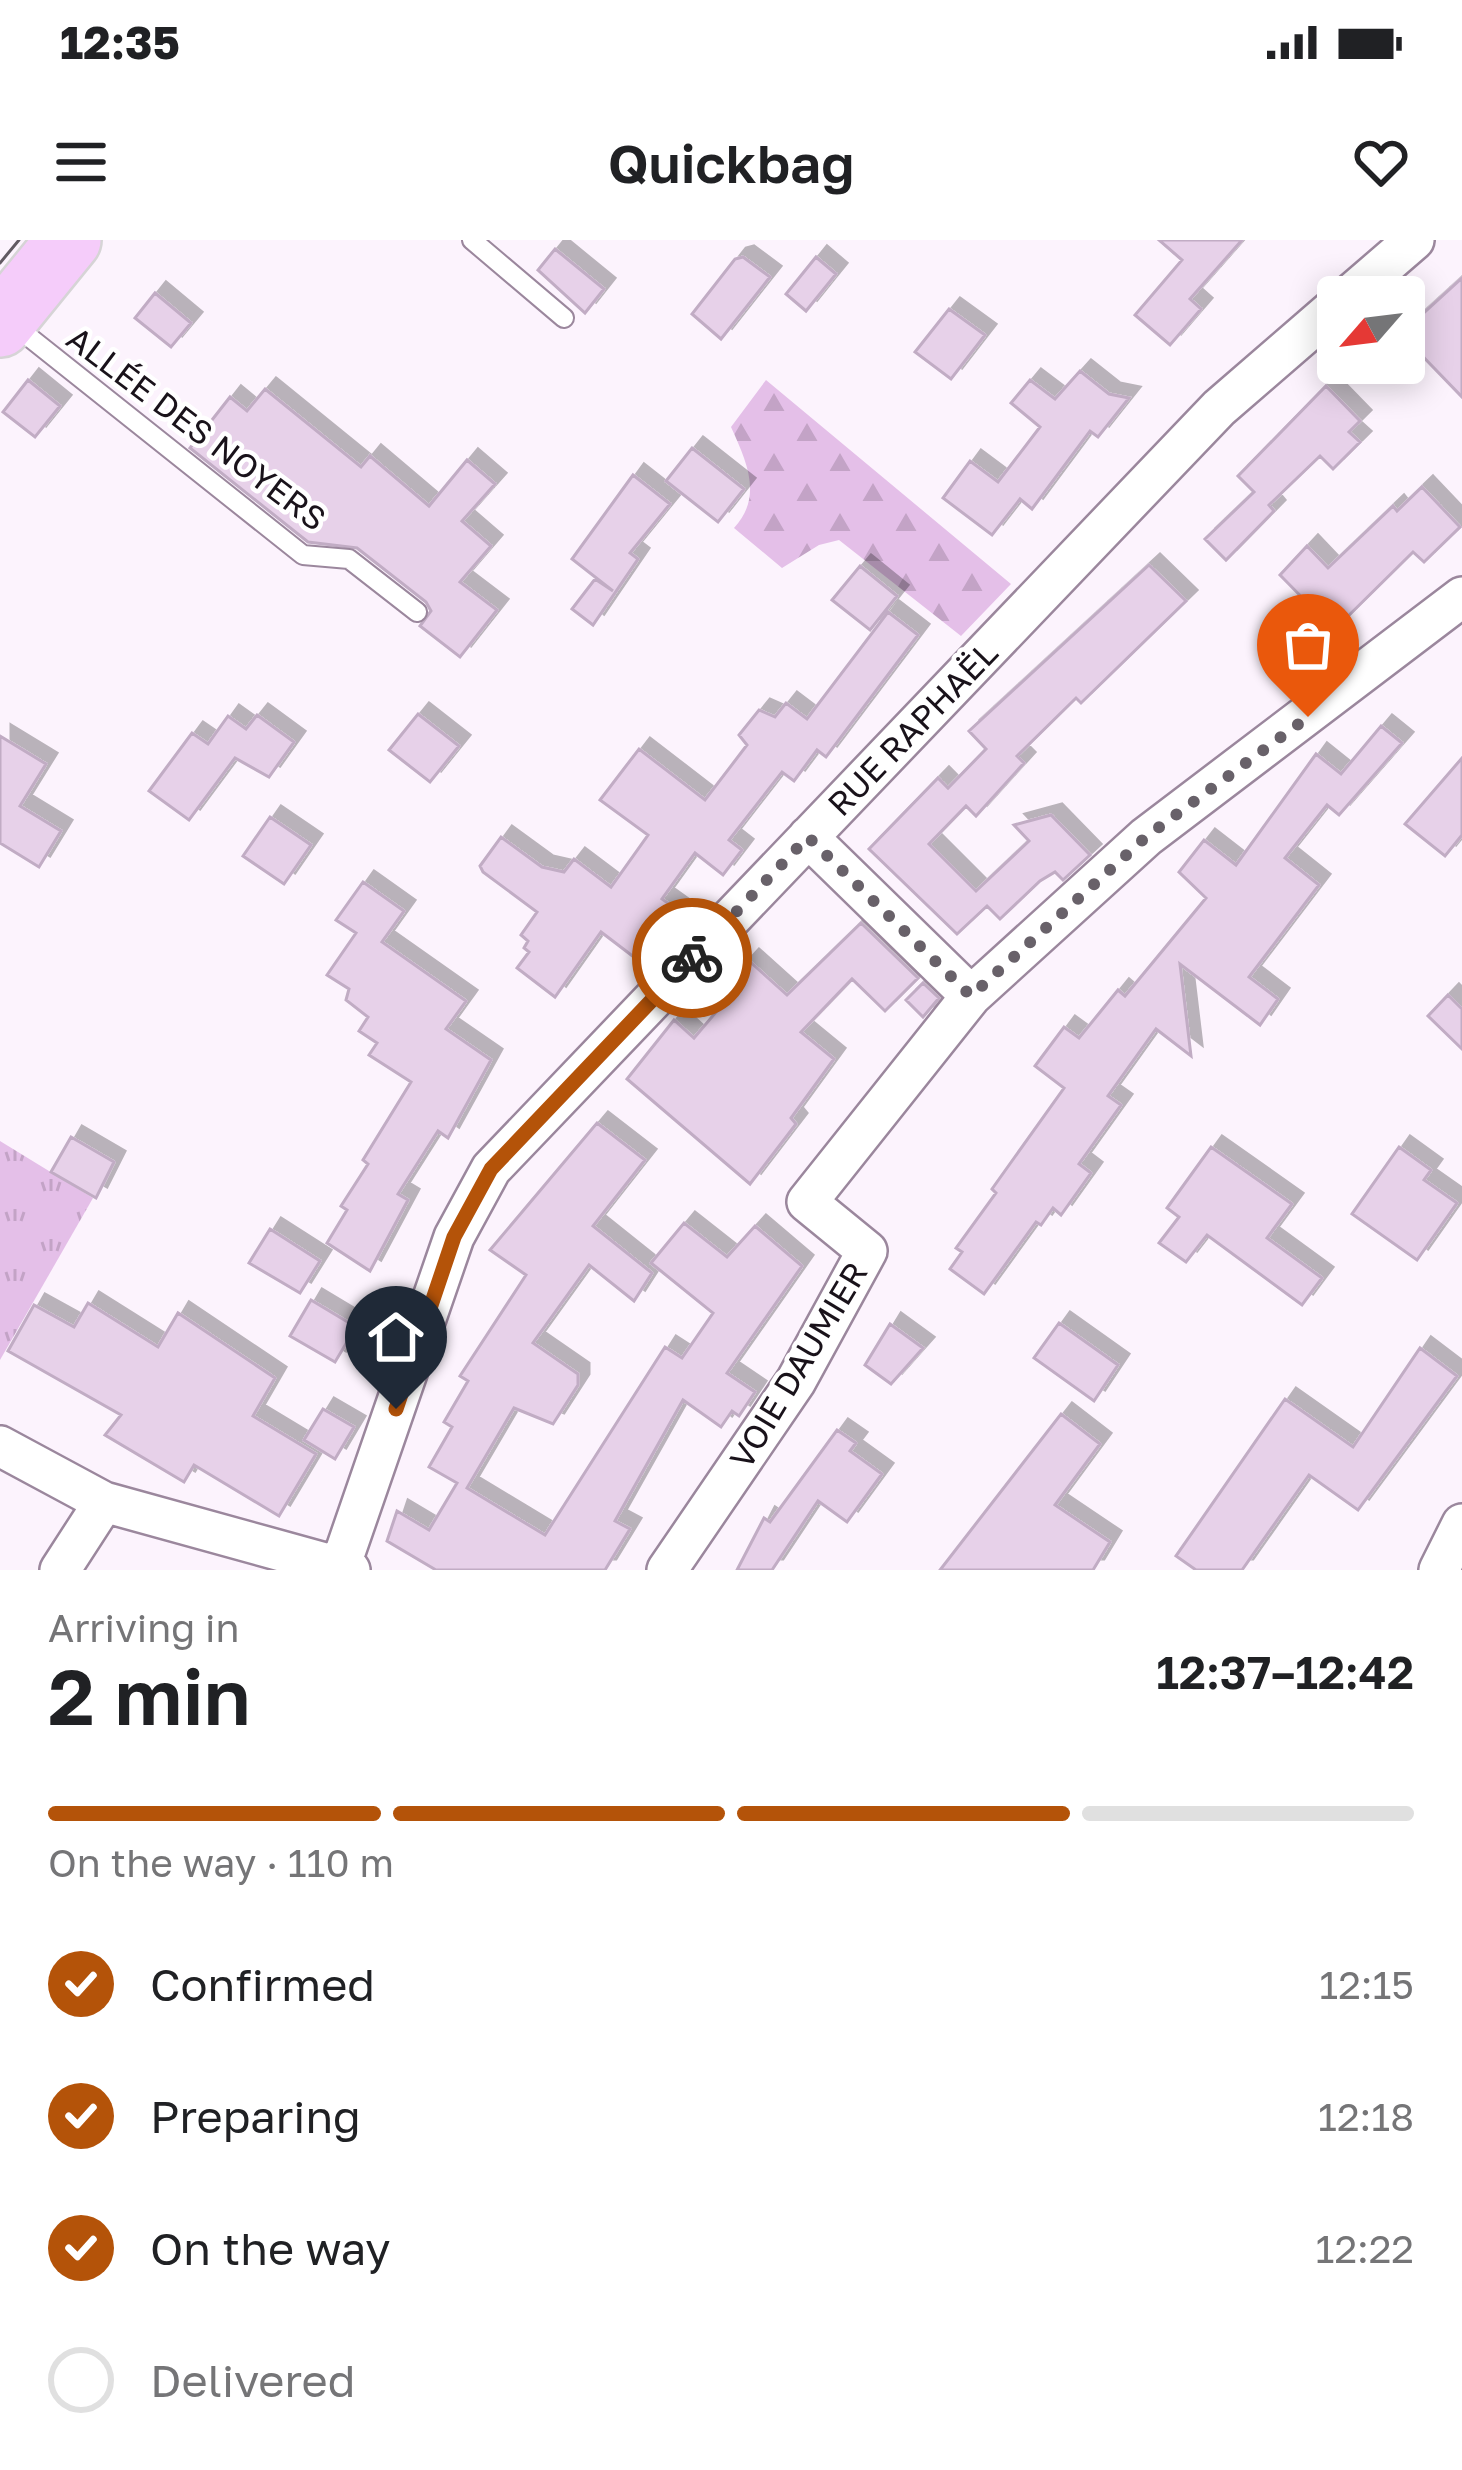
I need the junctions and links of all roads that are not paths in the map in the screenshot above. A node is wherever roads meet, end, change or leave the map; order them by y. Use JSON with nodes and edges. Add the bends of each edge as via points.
{"nodes":[{"id":1,"x":69,"y":240,"type":"edge"},
{"id":2,"x":472,"y":240,"type":"edge"},
{"id":3,"x":1414,"y":240,"type":"edge"},
{"id":4,"x":1372,"y":276,"type":"edge"},
{"id":5,"x":564,"y":318,"type":"dead end"},
{"id":6,"x":3,"y":321,"type":"edge"},
{"id":7,"x":1317,"y":323,"type":"edge"},
{"id":8,"x":1462,"y":597,"type":"edge"},
{"id":9,"x":417,"y":612,"type":"dead end"},
{"id":10,"x":808,"y":837,"type":"junction"},
{"id":11,"x":971,"y":996,"type":"junction"},
{"id":12,"x":0,"y":1446,"type":"edge"},
{"id":13,"x":104,"y":1502,"type":"junction"},
{"id":14,"x":1462,"y":1524,"type":"edge"},
{"id":15,"x":346,"y":1567,"type":"edge"},
{"id":16,"x":60,"y":1570,"type":"edge"},
{"id":17,"x":667,"y":1570,"type":"edge"},
{"id":18,"x":1439,"y":1570,"type":"edge"}],
"edges":[{"from":1,"to":6,"type":"main road"},
{"from":2,"to":5,"type":"lane"},
{"from":3,"to":4,"type":"street"},
{"from":6,"to":9,"type":"lane","name":"ALLÉE DES NOYERS","via":[[303,555],[349,559]]},
{"from":7,"to":10,"type":"street","name":"RUE RAPHAËL","via":[[1219,408]]},
{"from":8,"to":11,"type":"street","name":"VOIE DAUMIER","via":[[1146,837]]},
{"from":10,"to":11,"type":"street"},
{"from":10,"to":15,"type":"street","name":"RUE RAPHAËL","via":[[491,1169],[454,1237]]},
{"from":11,"to":17,"type":"street","name":"VOIE DAUMIER","via":[[807,1202],[867,1251],[796,1381]]},
{"from":12,"to":13,"type":"street"},
{"from":13,"to":15,"type":"street"},
{"from":13,"to":16,"type":"street"},
{"from":14,"to":18,"type":"street"}]}
